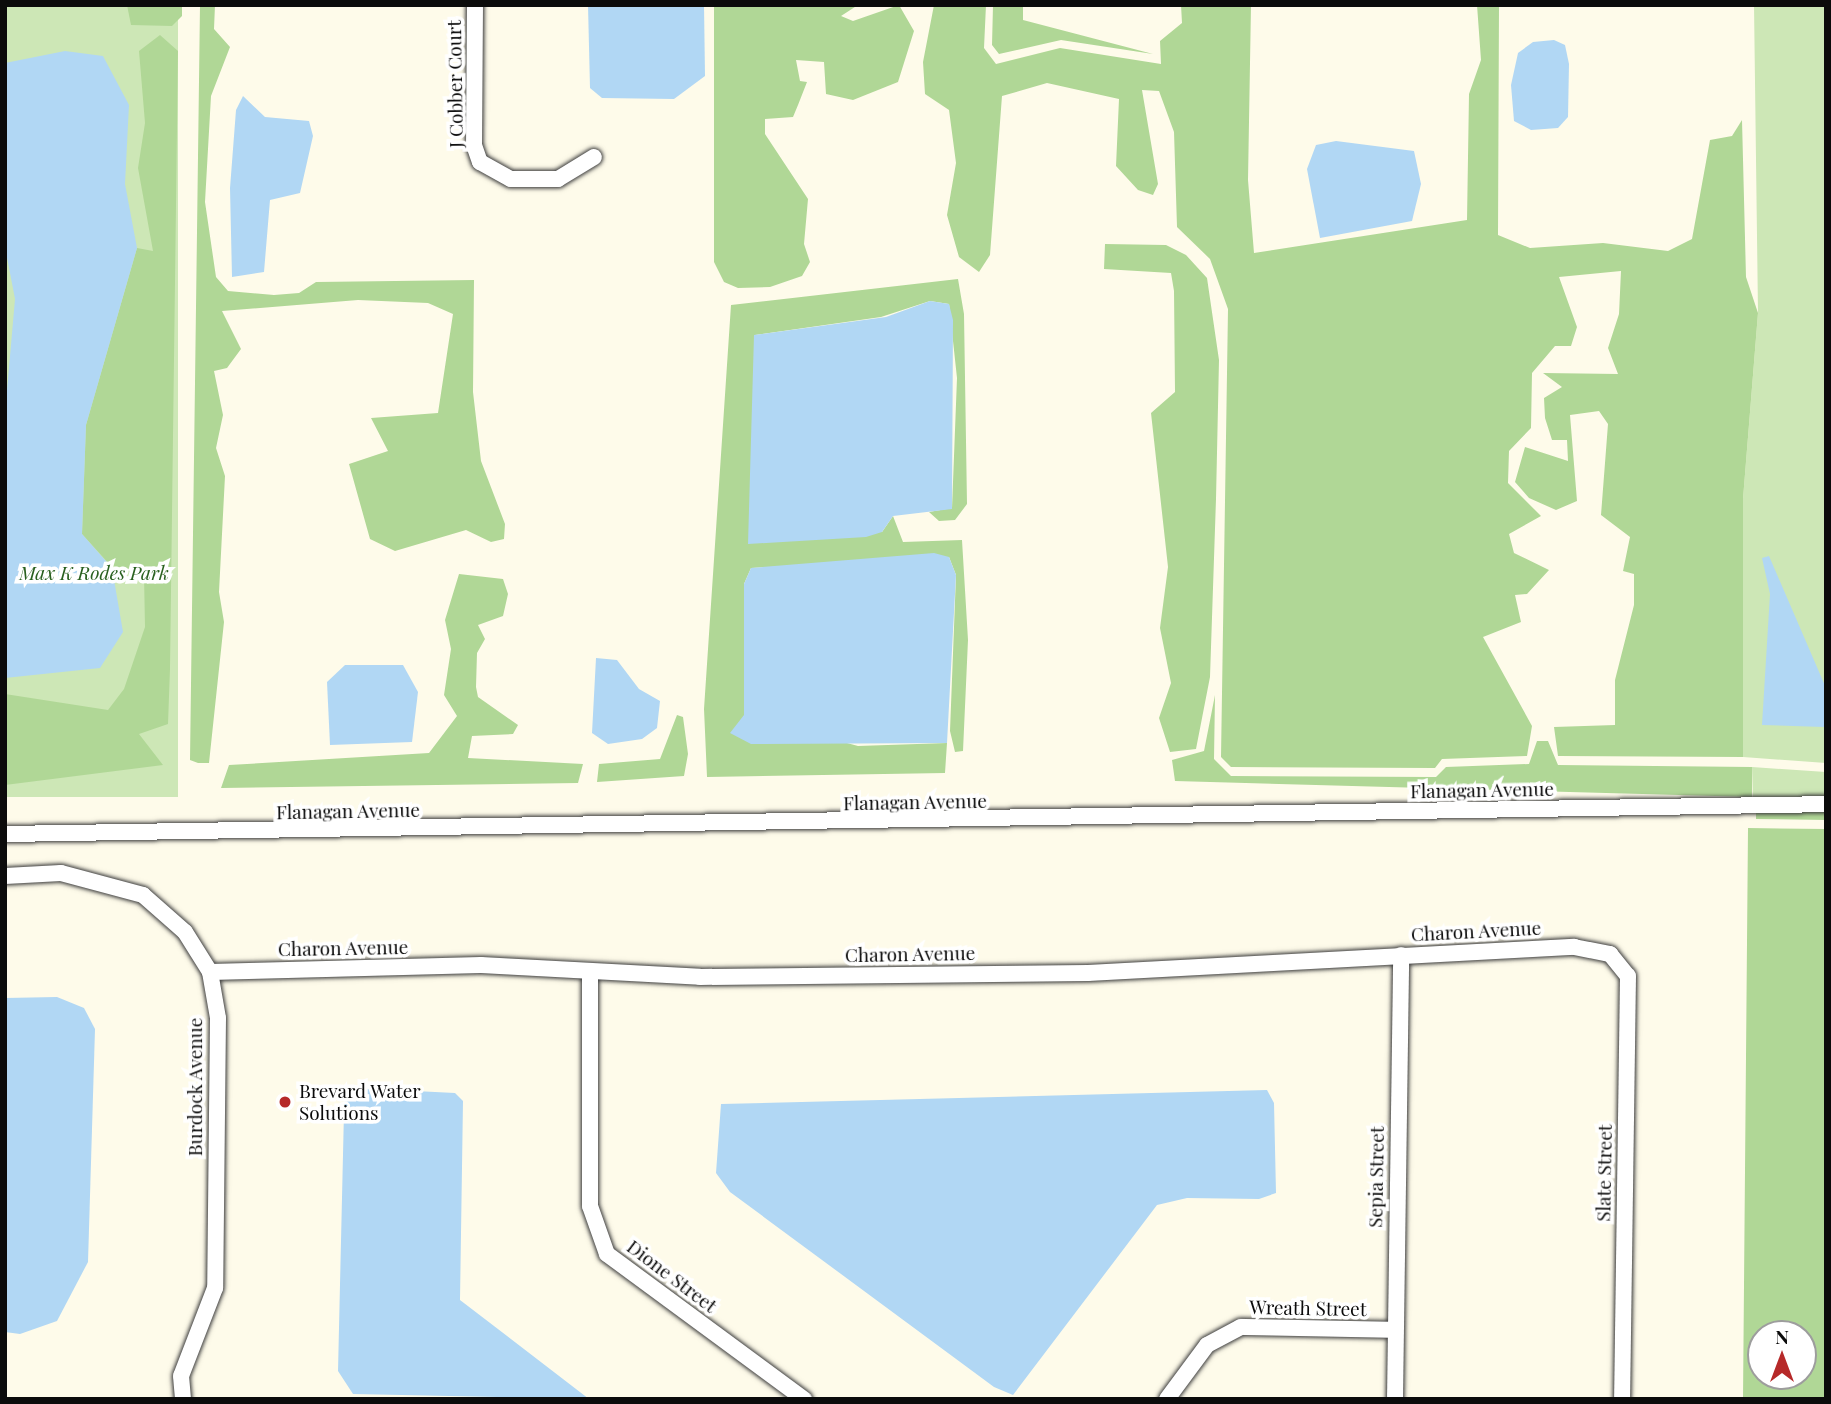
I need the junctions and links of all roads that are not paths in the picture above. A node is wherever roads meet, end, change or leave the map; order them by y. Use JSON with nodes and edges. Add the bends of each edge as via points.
{"nodes":[{"id":1,"x":475,"y":5,"type":"edge"},
{"id":2,"x":594,"y":157,"type":"dead end"},
{"id":3,"x":1826,"y":804,"type":"edge"},
{"id":4,"x":5,"y":834,"type":"edge"},
{"id":5,"x":5,"y":876,"type":"edge"},
{"id":6,"x":1610,"y":954,"type":"joint"},
{"id":7,"x":1401,"y":955,"type":"junction"},
{"id":8,"x":210,"y":972,"type":"junction"},
{"id":9,"x":590,"y":975,"type":"junction"},
{"id":10,"x":1395,"y":1330,"type":"junction"},
{"id":11,"x":183,"y":1399,"type":"edge"},
{"id":12,"x":804,"y":1399,"type":"edge"},
{"id":13,"x":1167,"y":1399,"type":"edge"},
{"id":14,"x":1395,"y":1399,"type":"edge"},
{"id":15,"x":1622,"y":1399,"type":"edge"}],
"edges":[{"from":1,"to":2,"type":"street","name":"J Cobber Court","via":[[474,145],[480,162],[511,178],[558,178]]},
{"from":3,"to":4,"type":"street","name":"Flanagan Avenue"},
{"from":5,"to":8,"type":"street","name":"Burdock Avenue","via":[[61,873],[143,895],[185,932]]},
{"from":6,"to":7,"type":"street","name":"Charon Avenue","via":[[1574,947]]},
{"from":6,"to":15,"type":"street","name":"Slate Street","via":[[1628,976]]},
{"from":7,"to":9,"type":"street","name":"Charon Avenue","via":[[1088,972]]},
{"from":7,"to":10,"type":"street","name":"Sepia Street"},
{"from":8,"to":9,"type":"street","name":"Charon Avenue","via":[[481,965]]},
{"from":8,"to":11,"type":"street","name":"Burdock Avenue","via":[[218,1018],[215,1288],[181,1376]]},
{"from":9,"to":12,"type":"street","name":"Dione Street","via":[[590,1206],[607,1254]]},
{"from":10,"to":13,"type":"street","name":"Wreath Street","via":[[1241,1327],[1206,1345]]},
{"from":10,"to":14,"type":"street","name":"Sepia Street"}]}
